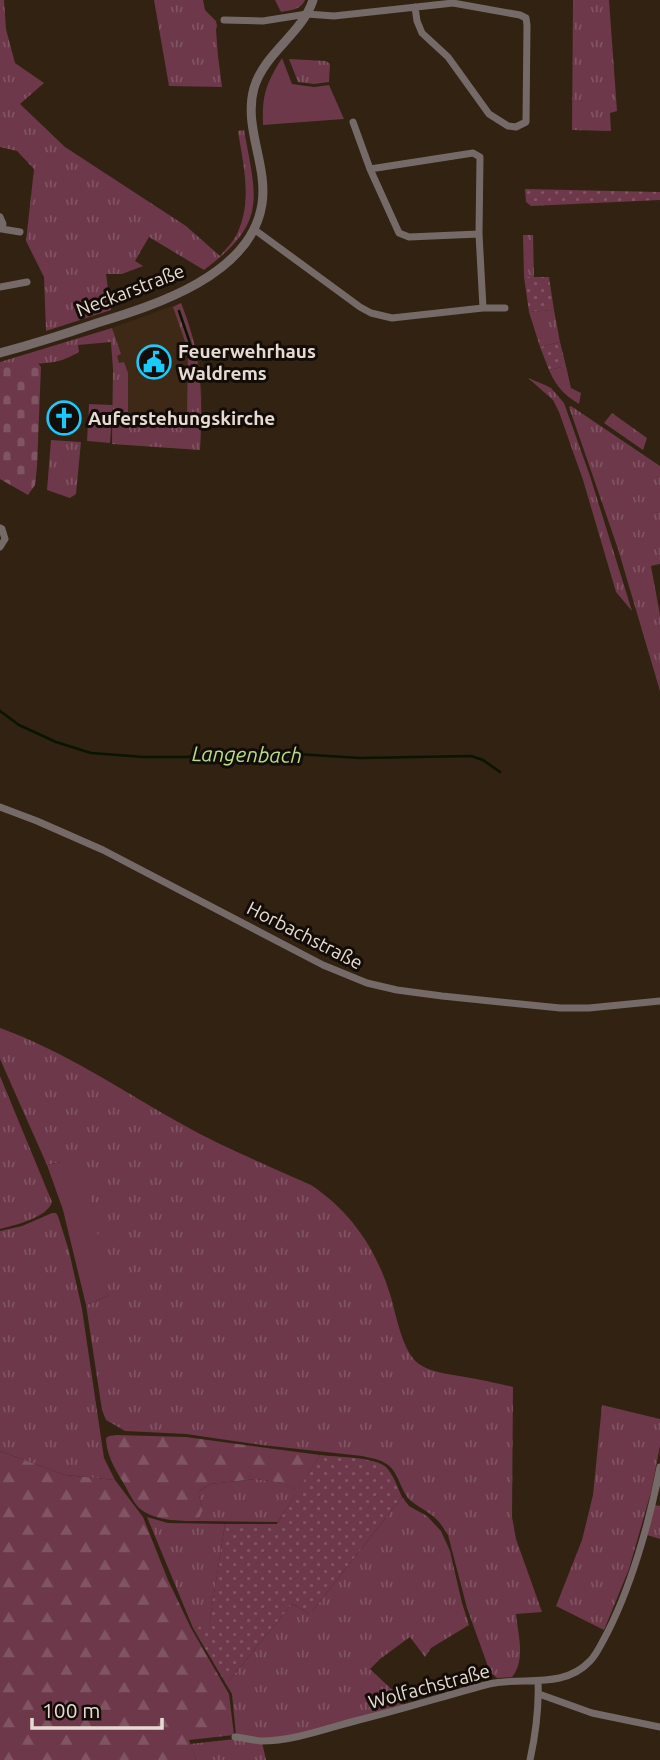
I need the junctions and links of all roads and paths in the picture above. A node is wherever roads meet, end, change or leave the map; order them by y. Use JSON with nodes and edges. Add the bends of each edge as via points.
{"nodes":[{"id":1,"x":313,"y":0,"type":"edge"},
{"id":2,"x":415,"y":7,"type":"junction"},
{"id":3,"x":307,"y":14,"type":"junction"},
{"id":4,"x":224,"y":20,"type":"dead end"},
{"id":5,"x":353,"y":122,"type":"dead end"},
{"id":6,"x":370,"y":170,"type":"junction"},
{"id":7,"x":0,"y":216,"type":"edge"},
{"id":8,"x":1,"y":229,"type":"edge"},
{"id":9,"x":255,"y":230,"type":"junction"},
{"id":10,"x":20,"y":232,"type":"dead end"},
{"id":11,"x":480,"y":234,"type":"junction"},
{"id":12,"x":27,"y":282,"type":"dead end"},
{"id":13,"x":0,"y":287,"type":"edge"},
{"id":14,"x":484,"y":308,"type":"junction"},
{"id":15,"x":505,"y":308,"type":"dead end"},
{"id":16,"x":0,"y":353,"type":"edge"},
{"id":17,"x":0,"y":528,"type":"edge"},
{"id":18,"x":0,"y":547,"type":"edge"},
{"id":19,"x":0,"y":807,"type":"edge"},
{"id":20,"x":660,"y":1001,"type":"edge"},
{"id":21,"x":660,"y":1467,"type":"edge"},
{"id":22,"x":538,"y":1681,"type":"junction"},
{"id":23,"x":539,"y":1694,"type":"junction"},
{"id":24,"x":660,"y":1727,"type":"edge"},
{"id":25,"x":235,"y":1737,"type":"dead end"},
{"id":26,"x":530,"y":1760,"type":"edge"}],
"edges":[{"from":1,"to":3,"type":"street"},
{"from":2,"to":2,"type":"street","via":[[453,3],[526,18],[526,122],[508,126],[489,114],[448,57],[422,33]]},
{"from":2,"to":3,"type":"street","via":[[334,16]]},
{"from":3,"to":4,"type":"street","via":[[263,21]]},
{"from":3,"to":9,"type":"street","via":[[262,69],[252,94],[263,189]]},
{"from":5,"to":6,"type":"street"},
{"from":6,"to":11,"type":"street","via":[[403,236]]},
{"from":6,"to":11,"type":"street","via":[[473,153],[480,157]]},
{"from":7,"to":8,"type":"street"},
{"from":8,"to":10,"type":"street"},
{"from":9,"to":14,"type":"street","via":[[360,307],[380,316]]},
{"from":9,"to":16,"type":"street","name":"Neckarstraße","via":[[230,260],[183,292]]},
{"from":11,"to":14,"type":"street"},
{"from":12,"to":13,"type":"street"},
{"from":14,"to":15,"type":"street"},
{"from":17,"to":18,"type":"street","via":[[5,539]]},
{"from":19,"to":20,"type":"street","name":"Horbachstraße","via":[[103,850],[366,983],[560,1008]]},
{"from":21,"to":22,"type":"street","name":"Wolfachstraße","via":[[627,1585],[595,1655],[578,1670]]},
{"from":22,"to":23,"type":"street"},
{"from":22,"to":25,"type":"street","name":"Wolfachstraße","via":[[493,1683],[301,1736],[262,1741]]},
{"from":23,"to":24,"type":"street","via":[[592,1713]]},
{"from":23,"to":26,"type":"street"}]}
